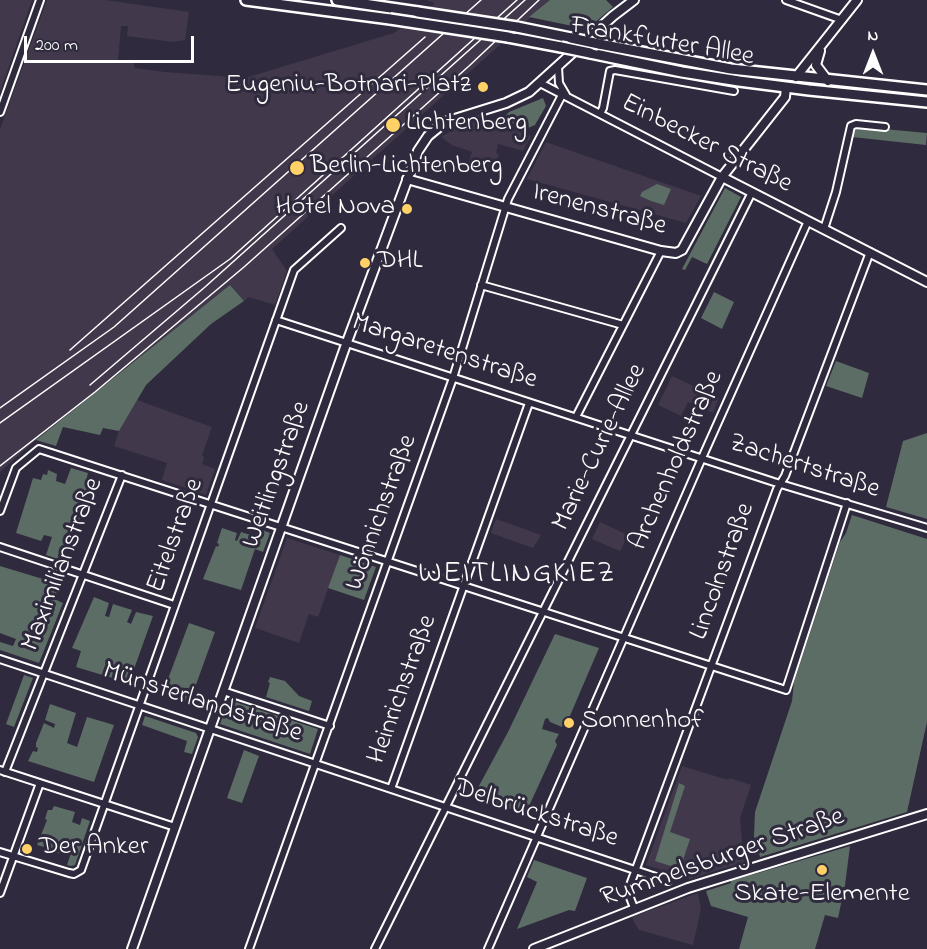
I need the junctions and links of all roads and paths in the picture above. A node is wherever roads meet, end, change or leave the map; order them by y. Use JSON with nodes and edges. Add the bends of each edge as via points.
{"nodes":[{"id":1,"x":40,"y":0,"type":"edge"},
{"id":2,"x":246,"y":0,"type":"edge"},
{"id":3,"x":337,"y":0,"type":"edge"},
{"id":4,"x":634,"y":0,"type":"edge"},
{"id":5,"x":786,"y":0,"type":"edge"},
{"id":6,"x":857,"y":0,"type":"edge"},
{"id":7,"x":842,"y":20,"type":"junction"},
{"id":8,"x":822,"y":47,"type":"junction"},
{"id":9,"x":558,"y":68,"type":"junction"},
{"id":10,"x":796,"y":78,"type":"junction"},
{"id":11,"x":828,"y":81,"type":"junction"},
{"id":12,"x":540,"y":83,"type":"junction"},
{"id":13,"x":786,"y":87,"type":"junction"},
{"id":14,"x":927,"y":90,"type":"edge"},
{"id":15,"x":734,"y":91,"type":"dead end"},
{"id":16,"x":565,"y":96,"type":"junction"},
{"id":17,"x":927,"y":102,"type":"edge"},
{"id":18,"x":0,"y":112,"type":"edge"},
{"id":19,"x":600,"y":114,"type":"junction"},
{"id":20,"x":885,"y":127,"type":"dead end"},
{"id":21,"x":722,"y":177,"type":"junction"},
{"id":22,"x":407,"y":179,"type":"junction"},
{"id":23,"x":752,"y":192,"type":"junction"},
{"id":24,"x":505,"y":207,"type":"junction"},
{"id":25,"x":808,"y":221,"type":"junction"},
{"id":26,"x":341,"y":228,"type":"dead end"},
{"id":27,"x":824,"y":229,"type":"junction"},
{"id":28,"x":662,"y":251,"type":"junction"},
{"id":29,"x":870,"y":252,"type":"junction"},
{"id":30,"x":927,"y":282,"type":"edge"},
{"id":31,"x":481,"y":285,"type":"junction"},
{"id":32,"x":276,"y":320,"type":"junction"},
{"id":33,"x":623,"y":326,"type":"junction"},
{"id":34,"x":347,"y":344,"type":"junction"},
{"id":35,"x":453,"y":378,"type":"junction"},
{"id":36,"x":529,"y":403,"type":"junction"},
{"id":37,"x":576,"y":417,"type":"junction"},
{"id":38,"x":600,"y":425,"type":"joint"},
{"id":39,"x":631,"y":435,"type":"junction"},
{"id":40,"x":702,"y":458,"type":"junction"},
{"id":41,"x":122,"y":475,"type":"junction"},
{"id":42,"x":781,"y":483,"type":"junction"},
{"id":43,"x":847,"y":503,"type":"junction"},
{"id":44,"x":210,"y":504,"type":"junction"},
{"id":45,"x":0,"y":511,"type":"edge"},
{"id":46,"x":282,"y":528,"type":"junction"},
{"id":47,"x":927,"y":528,"type":"edge"},
{"id":48,"x":0,"y":547,"type":"edge"},
{"id":49,"x":388,"y":563,"type":"junction"},
{"id":50,"x":83,"y":575,"type":"junction"},
{"id":51,"x":464,"y":587,"type":"junction"},
{"id":52,"x":174,"y":605,"type":"junction"},
{"id":53,"x":543,"y":613,"type":"junction"},
{"id":54,"x":623,"y":638,"type":"junction"},
{"id":55,"x":0,"y":659,"type":"edge"},
{"id":56,"x":711,"y":667,"type":"junction"},
{"id":57,"x":44,"y":674,"type":"junction"},
{"id":58,"x":223,"y":691,"type":"junction"},
{"id":59,"x":139,"y":706,"type":"junction"},
{"id":60,"x":330,"y":726,"type":"junction"},
{"id":61,"x":210,"y":729,"type":"junction"},
{"id":62,"x":315,"y":764,"type":"junction"},
{"id":63,"x":3,"y":771,"type":"edge"},
{"id":64,"x":40,"y":783,"type":"junction"},
{"id":65,"x":391,"y":789,"type":"junction"},
{"id":66,"x":105,"y":804,"type":"junction"},
{"id":67,"x":446,"y":807,"type":"junction"},
{"id":68,"x":927,"y":814,"type":"edge"},
{"id":69,"x":175,"y":827,"type":"junction"},
{"id":70,"x":536,"y":837,"type":"junction"},
{"id":71,"x":0,"y":852,"type":"edge"},
{"id":72,"x":13,"y":856,"type":"junction"},
{"id":73,"x":635,"y":870,"type":"junction"},
{"id":74,"x":668,"y":881,"type":"dead end"},
{"id":75,"x":0,"y":893,"type":"edge"},
{"id":76,"x":634,"y":908,"type":"junction"},
{"id":77,"x":132,"y":949,"type":"edge"},
{"id":78,"x":249,"y":949,"type":"edge"},
{"id":79,"x":375,"y":949,"type":"edge"},
{"id":80,"x":488,"y":949,"type":"edge"},
{"id":81,"x":534,"y":949,"type":"edge"}],
"edges":[{"from":1,"to":18,"type":"street"},
{"from":2,"to":13,"type":"main road","name":"Frankfurter Allee","bridge":true,"via":[[508,37],[682,72]]},
{"from":3,"to":10,"type":"main road","name":"Frankfurter Allee","bridge":true,"via":[[517,27],[694,63]]},
{"from":4,"to":9,"type":"street","name":"Weitlingstraße"},
{"from":5,"to":7,"type":"street"},
{"from":6,"to":7,"type":"street"},
{"from":7,"to":8,"type":"street"},
{"from":8,"to":10,"type":"street"},
{"from":8,"to":11,"type":"street","via":[[816,65]]},
{"from":9,"to":12,"type":"street","name":"Weitlingstraße"},
{"from":9,"to":16,"type":"street"},
{"from":10,"to":11,"type":"main road","name":"Frankfurter Allee"},
{"from":11,"to":14,"type":"main road","name":"Frankfurter Allee"},
{"from":12,"to":16,"type":"street","name":"Einbecker Straße"},
{"from":12,"to":22,"type":"street","name":"Weitlingstraße","via":[[512,101],[436,128],[418,151]]},
{"from":13,"to":17,"type":"main road","name":"Frankfurter Allee"},
{"from":13,"to":21,"type":"street","via":[[785,97]]},
{"from":15,"to":19,"type":"street","name":"Frankfurter Allee","via":[[615,70],[610,71]]},
{"from":16,"to":19,"type":"street","name":"Einbecker Straße"},
{"from":16,"to":24,"type":"street","name":"Wönnichstraße"},
{"from":19,"to":21,"type":"street","name":"Einbecker Straße"},
{"from":20,"to":27,"type":"street","via":[[851,126]]},
{"from":21,"to":23,"type":"street","name":"Einbecker Straße"},
{"from":21,"to":28,"type":"street","name":"Irenenstraße","via":[[682,250]]},
{"from":22,"to":24,"type":"street","name":"Irenenstraße"},
{"from":22,"to":34,"type":"street","name":"Weitlingstraße"},
{"from":23,"to":25,"type":"street","name":"Einbecker Straße"},
{"from":23,"to":39,"type":"street","name":"Marie-Curie-Allee"},
{"from":24,"to":28,"type":"street","name":"Irenenstraße"},
{"from":24,"to":31,"type":"street","name":"Wönnichstraße"},
{"from":25,"to":27,"type":"street","name":"Einbecker Straße"},
{"from":25,"to":40,"type":"street","name":"Archenholdstraße"},
{"from":26,"to":32,"type":"street","name":"Eitelstraße","via":[[295,268]]},
{"from":27,"to":29,"type":"street","name":"Einbecker Straße"},
{"from":28,"to":33,"type":"street"},
{"from":29,"to":30,"type":"street","name":"Einbecker Straße"},
{"from":29,"to":42,"type":"street","name":"Lincolnstraße"},
{"from":31,"to":33,"type":"street"},
{"from":31,"to":35,"type":"street","name":"Wönnichstraße"},
{"from":32,"to":34,"type":"street","name":"Margaretenstraße"},
{"from":32,"to":44,"type":"street","name":"Eitelstraße"},
{"from":33,"to":37,"type":"street"},
{"from":34,"to":35,"type":"street","name":"Margaretenstraße"},
{"from":34,"to":46,"type":"street","name":"Weitlingstraße"},
{"from":35,"to":36,"type":"street","name":"Margaretenstraße"},
{"from":35,"to":49,"type":"street","name":"Wönnichstraße"},
{"from":36,"to":37,"type":"street","name":"Margaretenstraße"},
{"from":36,"to":51,"type":"street","name":"Heinrichstraße"},
{"from":37,"to":38,"type":"street","name":"Margaretenstraße"},
{"from":38,"to":39,"type":"street","name":"Zachertstraße"},
{"from":39,"to":40,"type":"street","name":"Zachertstraße"},
{"from":39,"to":53,"type":"street","name":"Marie-Curie-Allee"},
{"from":40,"to":42,"type":"street","name":"Zachertstraße"},
{"from":40,"to":54,"type":"street","name":"Archenholdstraße"},
{"from":41,"to":44,"type":"street"},
{"from":41,"to":45,"type":"street","via":[[39,449],[16,468]]},
{"from":41,"to":50,"type":"street","name":"Maximilianstraße"},
{"from":42,"to":43,"type":"street","name":"Zachertstraße"},
{"from":42,"to":56,"type":"street","name":"Lincolnstraße"},
{"from":43,"to":47,"type":"street","name":"Zachertstraße"},
{"from":43,"to":56,"type":"street","via":[[786,690]]},
{"from":44,"to":46,"type":"street"},
{"from":44,"to":52,"type":"street","name":"Eitelstraße"},
{"from":46,"to":49,"type":"street"},
{"from":46,"to":58,"type":"street","name":"Weitlingstraße"},
{"from":48,"to":50,"type":"street"},
{"from":49,"to":51,"type":"street"},
{"from":49,"to":60,"type":"street","name":"Wönnichstraße"},
{"from":50,"to":52,"type":"street"},
{"from":50,"to":57,"type":"street","name":"Maximilianstraße"},
{"from":51,"to":53,"type":"street"},
{"from":51,"to":65,"type":"street","name":"Heinrichstraße"},
{"from":52,"to":59,"type":"street","name":"Eitelstraße"},
{"from":53,"to":54,"type":"street"},
{"from":53,"to":67,"type":"street","name":"Marie-Curie-Allee"},
{"from":54,"to":56,"type":"street"},
{"from":54,"to":70,"type":"street","name":"Archenholdstraße"},
{"from":55,"to":57,"type":"street","name":"Münsterlandstraße"},
{"from":56,"to":73,"type":"street","name":"Lincolnstraße"},
{"from":57,"to":59,"type":"street","name":"Münsterlandstraße"},
{"from":57,"to":63,"type":"street","name":"Maximilianstraße"},
{"from":58,"to":60,"type":"street"},
{"from":58,"to":61,"type":"street","name":"Weitlingstraße"},
{"from":59,"to":61,"type":"street","name":"Münsterlandstraße"},
{"from":59,"to":66,"type":"street","name":"Eitelstraße"},
{"from":60,"to":62,"type":"street","name":"Wönnichstraße"},
{"from":61,"to":62,"type":"street","name":"Münsterlandstraße"},
{"from":61,"to":69,"type":"street","name":"Weitlingstraße"},
{"from":62,"to":65,"type":"street","name":"Münsterlandstraße"},
{"from":62,"to":78,"type":"street","name":"Wönnichstraße"},
{"from":63,"to":64,"type":"street"},
{"from":64,"to":66,"type":"street"},
{"from":64,"to":72,"type":"street"},
{"from":65,"to":67,"type":"street","name":"Delbrückstraße"},
{"from":66,"to":69,"type":"street"},
{"from":66,"to":72,"type":"street","name":"Eitelstraße","via":[[81,870],[74,874]]},
{"from":67,"to":70,"type":"street","name":"Delbrückstraße"},
{"from":67,"to":79,"type":"street","name":"Marie-Curie-Allee"},
{"from":68,"to":76,"type":"street","name":"Rummelsburger Straße"},
{"from":69,"to":77,"type":"street","name":"Weitlingstraße"},
{"from":70,"to":73,"type":"street","name":"Delbrückstraße"},
{"from":70,"to":80,"type":"street","name":"Archenholdstraße"},
{"from":71,"to":72,"type":"street"},
{"from":72,"to":75,"type":"street"},
{"from":73,"to":74,"type":"street","name":"Delbrückstraße"},
{"from":73,"to":76,"type":"street","name":"Lincolnstraße","via":[[629,895]]},
{"from":76,"to":81,"type":"street","name":"Rummelsburger Straße"}]}
